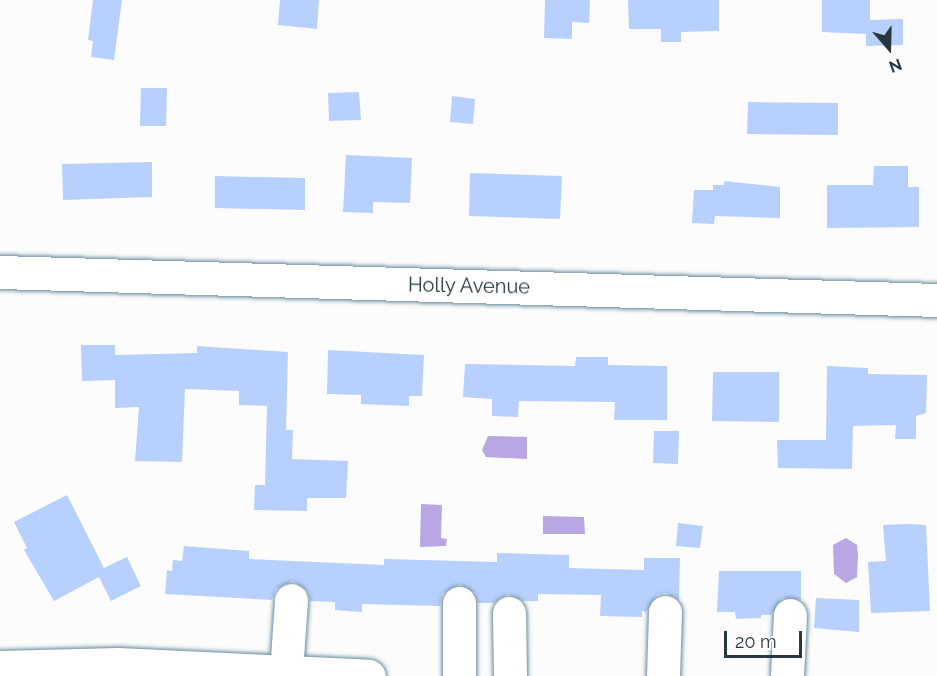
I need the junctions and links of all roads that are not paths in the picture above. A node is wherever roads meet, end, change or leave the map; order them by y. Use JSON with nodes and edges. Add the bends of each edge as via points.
{"nodes":[{"id":1,"x":0,"y":272,"type":"edge"},
{"id":2,"x":937,"y":300,"type":"edge"},
{"id":3,"x":291,"y":600,"type":"dead end"},
{"id":4,"x":459,"y":603,"type":"dead end"},
{"id":5,"x":509,"y":612,"type":"dead end"},
{"id":6,"x":665,"y":612,"type":"dead end"},
{"id":7,"x":790,"y":615,"type":"dead end"},
{"id":8,"x":2,"y":662,"type":"edge"},
{"id":9,"x":270,"y":673,"type":"edge"},
{"id":10,"x":369,"y":676,"type":"edge"},
{"id":11,"x":459,"y":676,"type":"edge"},
{"id":12,"x":510,"y":676,"type":"edge"},
{"id":13,"x":663,"y":676,"type":"edge"},
{"id":14,"x":787,"y":676,"type":"edge"}],
"edges":[{"from":1,"to":2,"type":"street","name":"Holly Avenue"},
{"from":3,"to":9,"type":"street"},
{"from":4,"to":11,"type":"street"},
{"from":5,"to":12,"type":"street"},
{"from":6,"to":13,"type":"street"},
{"from":7,"to":14,"type":"street"},
{"from":8,"to":9,"type":"street"},
{"from":9,"to":10,"type":"street"}]}
